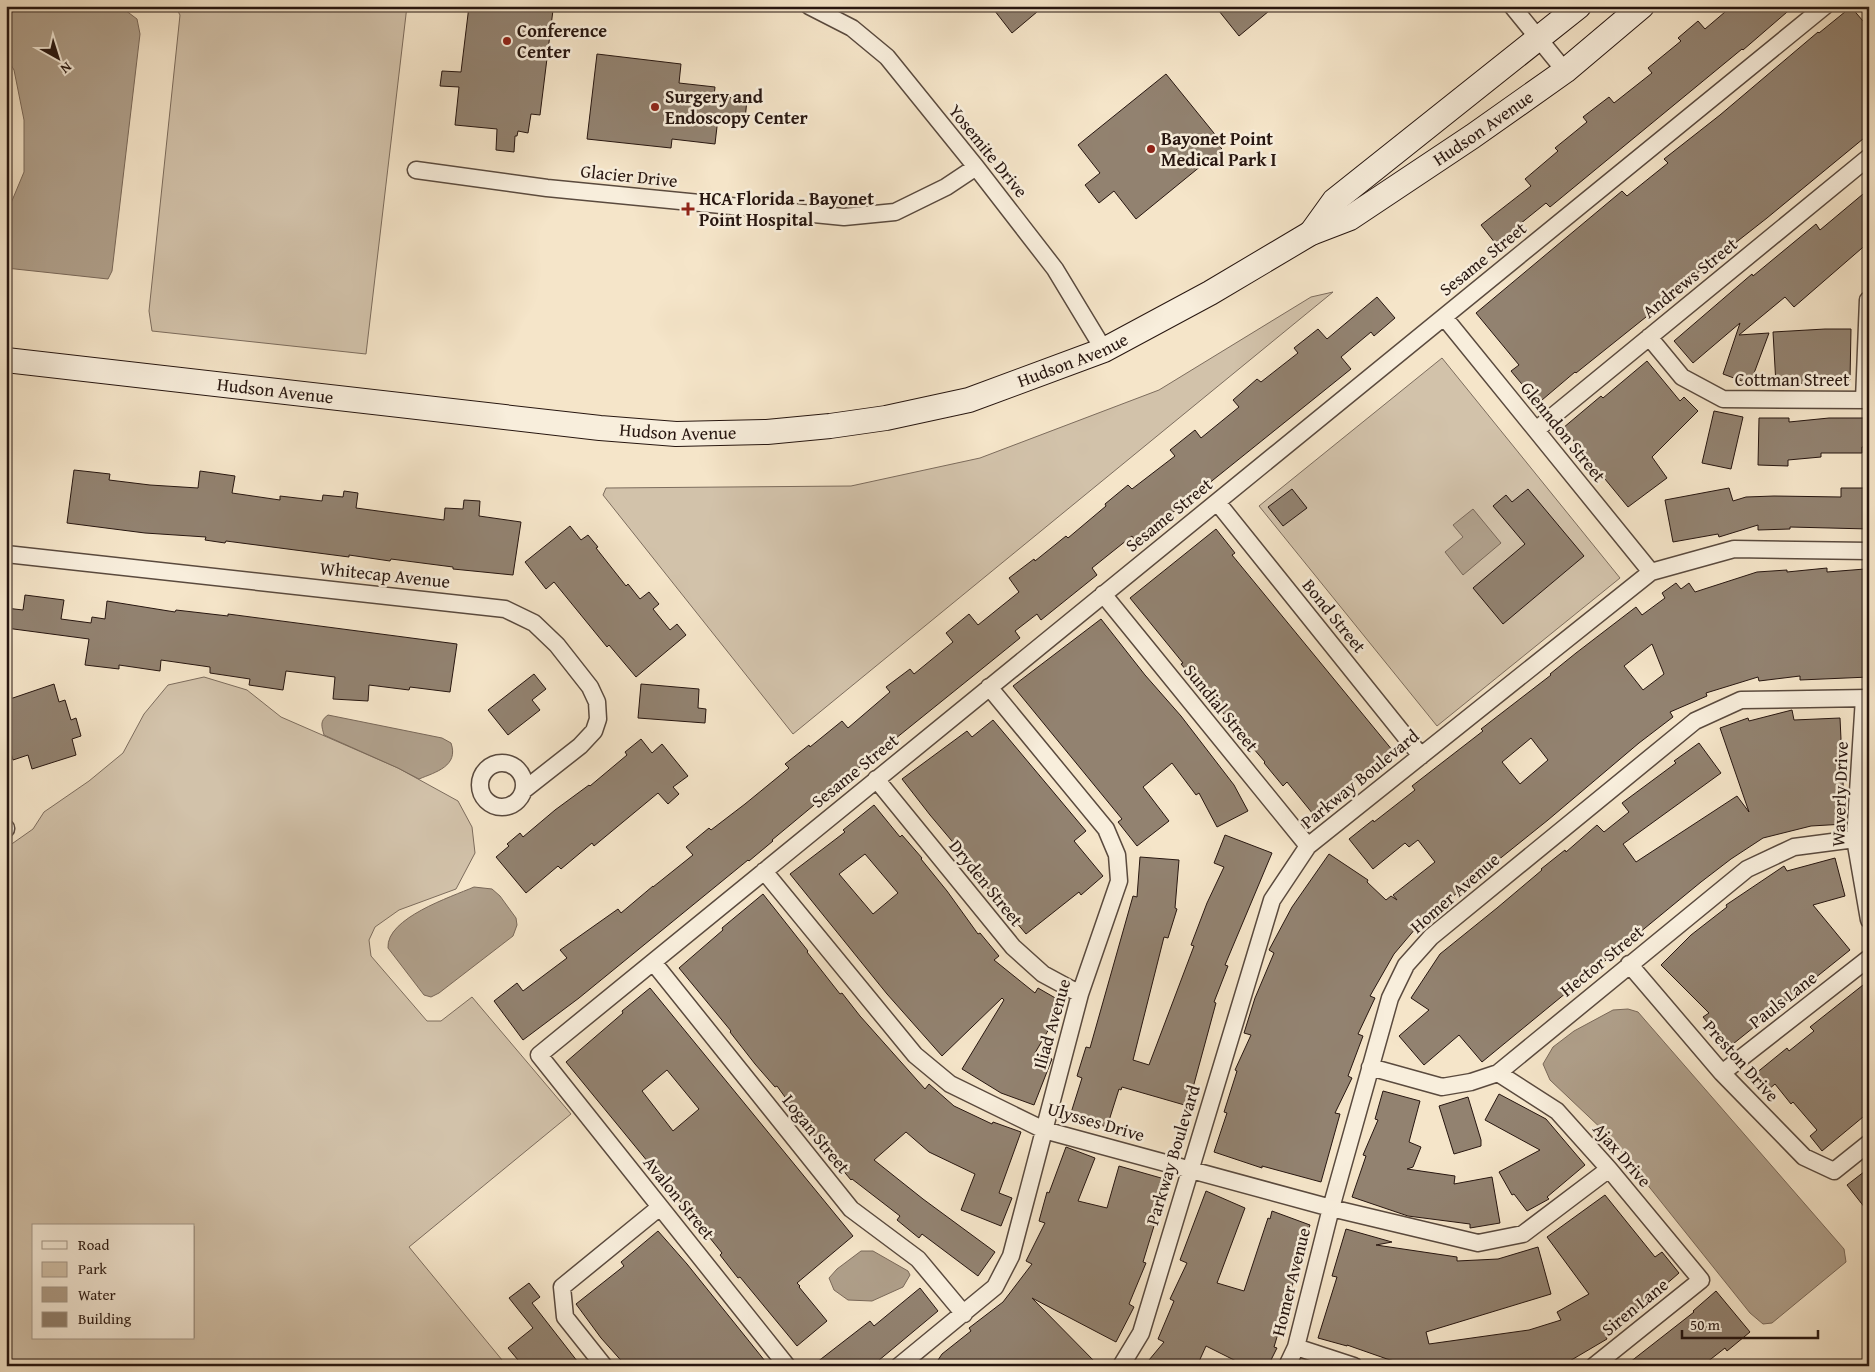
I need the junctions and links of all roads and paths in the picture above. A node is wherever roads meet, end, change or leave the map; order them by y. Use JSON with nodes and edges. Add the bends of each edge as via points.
{"nodes":[{"id":1,"x":810,"y":6,"type":"edge"},
{"id":2,"x":1512,"y":6,"type":"edge"},
{"id":3,"x":1579,"y":6,"type":"edge"},
{"id":4,"x":1642,"y":6,"type":"edge"},
{"id":5,"x":1825,"y":6,"type":"edge"},
{"id":6,"x":1539,"y":40,"type":"junction"},
{"id":7,"x":1565,"y":71,"type":"junction"},
{"id":8,"x":1869,"y":158,"type":"edge"},
{"id":9,"x":976,"y":167,"type":"junction"},
{"id":10,"x":416,"y":170,"type":"dead end"},
{"id":11,"x":1312,"y":233,"type":"junction"},
{"id":12,"x":1868,"y":300,"type":"edge"},
{"id":13,"x":1444,"y":316,"type":"junction"},
{"id":14,"x":1650,"y":337,"type":"junction"},
{"id":15,"x":1104,"y":350,"type":"junction"},
{"id":16,"x":6,"y":360,"type":"edge"},
{"id":17,"x":1867,"y":400,"type":"edge"},
{"id":18,"x":1536,"y":430,"type":"junction"},
{"id":19,"x":1217,"y":502,"type":"junction"},
{"id":20,"x":1869,"y":551,"type":"edge"},
{"id":21,"x":6,"y":554,"type":"edge"},
{"id":22,"x":1651,"y":572,"type":"junction"},
{"id":23,"x":1103,"y":594,"type":"junction"},
{"id":24,"x":989,"y":688,"type":"junction"},
{"id":25,"x":1866,"y":698,"type":"edge"},
{"id":26,"x":1421,"y":756,"type":"junction"},
{"id":27,"x":876,"y":779,"type":"junction"},
{"id":28,"x":524,"y":790,"type":"dead end"},
{"id":29,"x":1855,"y":839,"type":"junction"},
{"id":30,"x":1308,"y":846,"type":"junction"},
{"id":31,"x":764,"y":871,"type":"junction"},
{"id":32,"x":1869,"y":920,"type":"edge"},
{"id":33,"x":1869,"y":958,"type":"edge"},
{"id":34,"x":653,"y":962,"type":"junction"},
{"id":35,"x":1629,"y":964,"type":"junction"},
{"id":36,"x":1080,"y":994,"type":"junction"},
{"id":37,"x":538,"y":1055,"type":"joint"},
{"id":38,"x":1370,"y":1067,"type":"junction"},
{"id":39,"x":1498,"y":1073,"type":"junction"},
{"id":40,"x":1722,"y":1073,"type":"junction"},
{"id":41,"x":1044,"y":1130,"type":"junction"},
{"id":42,"x":1869,"y":1143,"type":"edge"},
{"id":43,"x":1189,"y":1169,"type":"junction"},
{"id":44,"x":1610,"y":1169,"type":"junction"},
{"id":45,"x":660,"y":1207,"type":"junction"},
{"id":46,"x":1330,"y":1208,"type":"junction"},
{"id":47,"x":1701,"y":1280,"type":"joint"},
{"id":48,"x":964,"y":1314,"type":"junction"},
{"id":49,"x":1296,"y":1347,"type":"junction"},
{"id":50,"x":604,"y":1366,"type":"edge"},
{"id":51,"x":787,"y":1366,"type":"edge"},
{"id":52,"x":899,"y":1366,"type":"edge"},
{"id":53,"x":1121,"y":1366,"type":"edge"},
{"id":54,"x":1287,"y":1366,"type":"edge"},
{"id":55,"x":1354,"y":1366,"type":"edge"},
{"id":56,"x":1594,"y":1366,"type":"edge"}],
"edges":[{"from":1,"to":9,"type":"street","name":"Yosemite Drive","via":[[852,28],[886,58]]},
{"from":2,"to":6,"type":"street"},
{"from":3,"to":6,"type":"street","name":"Hudson Avenue"},
{"from":4,"to":7,"type":"street","name":"Hudson Avenue"},
{"from":5,"to":13,"type":"street","name":"Sesame Street"},
{"from":6,"to":7,"type":"street"},
{"from":6,"to":11,"type":"street","name":"Hudson Avenue","via":[[1334,201]]},
{"from":7,"to":11,"type":"street","name":"Hudson Avenue","via":[[1350,218]]},
{"from":8,"to":14,"type":"street","name":"Andrews Street"},
{"from":9,"to":10,"type":"street","name":"Glacier Drive","via":[[946,187],[895,212],[844,217],[547,188]]},
{"from":9,"to":15,"type":"street","name":"Yosemite Drive","via":[[1055,269]]},
{"from":11,"to":15,"type":"street","name":"Hudson Avenue"},
{"from":12,"to":17,"type":"street"},
{"from":13,"to":18,"type":"street","name":"Glenndon Street"},
{"from":13,"to":19,"type":"street","name":"Sesame Street"},
{"from":14,"to":17,"type":"street","name":"Cottman Street","via":[[1682,377],[1723,399]]},
{"from":14,"to":18,"type":"street","name":"Andrews Street"},
{"from":15,"to":16,"type":"street","name":"Hudson Avenue","via":[[969,400],[886,418],[766,432],[676,434]]},
{"from":18,"to":22,"type":"street","name":"Glenndon Street"},
{"from":19,"to":23,"type":"street","name":"Sesame Street"},
{"from":19,"to":26,"type":"street","name":"Bond Street"},
{"from":20,"to":22,"type":"street","name":"Parkway Boulevard","via":[[1734,549]]},
{"from":21,"to":28,"type":"street","name":"Whitecap Avenue","via":[[505,609],[534,623],[557,645],[590,687],[597,702],[598,719],[594,731]]},
{"from":22,"to":26,"type":"street","name":"Parkway Boulevard"},
{"from":23,"to":24,"type":"street","name":"Sesame Street"},
{"from":23,"to":30,"type":"street","name":"Sundial Street"},
{"from":24,"to":27,"type":"street","name":"Sesame Street"},
{"from":24,"to":36,"type":"street","name":"Iliad Avenue","via":[[1106,829],[1117,855],[1119,881]]},
{"from":25,"to":29,"type":"street","name":"Waverly Drive"},
{"from":25,"to":38,"type":"street","name":"Homer Avenue","via":[[1740,700],[1696,721],[1431,937],[1406,966],[1390,998]]},
{"from":26,"to":30,"type":"street","name":"Parkway Boulevard"},
{"from":27,"to":31,"type":"street","name":"Sesame Street"},
{"from":27,"to":36,"type":"street","name":"Dryden Street","via":[[1013,947],[1043,974]]},
{"from":29,"to":32,"type":"street","name":"Waverly Drive"},
{"from":29,"to":35,"type":"street","name":"Hector Street","via":[[1794,847],[1747,869]]},
{"from":30,"to":43,"type":"street","name":"Parkway Boulevard","via":[[1272,900]]},
{"from":31,"to":34,"type":"street","name":"Sesame Street"},
{"from":31,"to":41,"type":"street","name":"Ulysses Drive","via":[[915,1055],[950,1084]]},
{"from":33,"to":40,"type":"street","name":"Pauls Lane"},
{"from":34,"to":37,"type":"street","name":"Sesame Street"},
{"from":34,"to":48,"type":"street","name":"Logan Street","via":[[851,1208],[918,1258]]},
{"from":35,"to":39,"type":"street","name":"Hector Street"},
{"from":35,"to":40,"type":"street","name":"Preston Drive"},
{"from":36,"to":41,"type":"street","name":"Iliad Avenue"},
{"from":37,"to":45,"type":"street","name":"Avalon Street"},
{"from":38,"to":39,"type":"street","name":"Hector Street","via":[[1442,1087]]},
{"from":38,"to":46,"type":"street","name":"Homer Avenue"},
{"from":39,"to":44,"type":"street","name":"Ajax Drive","via":[[1557,1111]]},
{"from":40,"to":42,"type":"street","name":"Preston Drive","via":[[1804,1157],[1834,1172]]},
{"from":41,"to":43,"type":"street","name":"Ulysses Drive"},
{"from":41,"to":48,"type":"street","name":"Iliad Avenue","via":[[1012,1256],[995,1288]]},
{"from":43,"to":46,"type":"street","name":"Ulysses Drive"},
{"from":43,"to":53,"type":"street","name":"Parkway Boulevard","via":[[1140,1333]]},
{"from":44,"to":46,"type":"street","name":"Ulysses Drive","via":[[1523,1234],[1478,1243]]},
{"from":44,"to":47,"type":"street","name":"Ajax Drive"},
{"from":45,"to":50,"type":"street","via":[[562,1287],[565,1317]]},
{"from":45,"to":51,"type":"street","name":"Avalon Street"},
{"from":46,"to":49,"type":"street","name":"Homer Avenue"},
{"from":47,"to":56,"type":"street","name":"Siren Lane"},
{"from":48,"to":52,"type":"street","name":"Iliad Avenue"},
{"from":49,"to":54,"type":"street","name":"Homer Avenue"},
{"from":49,"to":55,"type":"street"}]}
